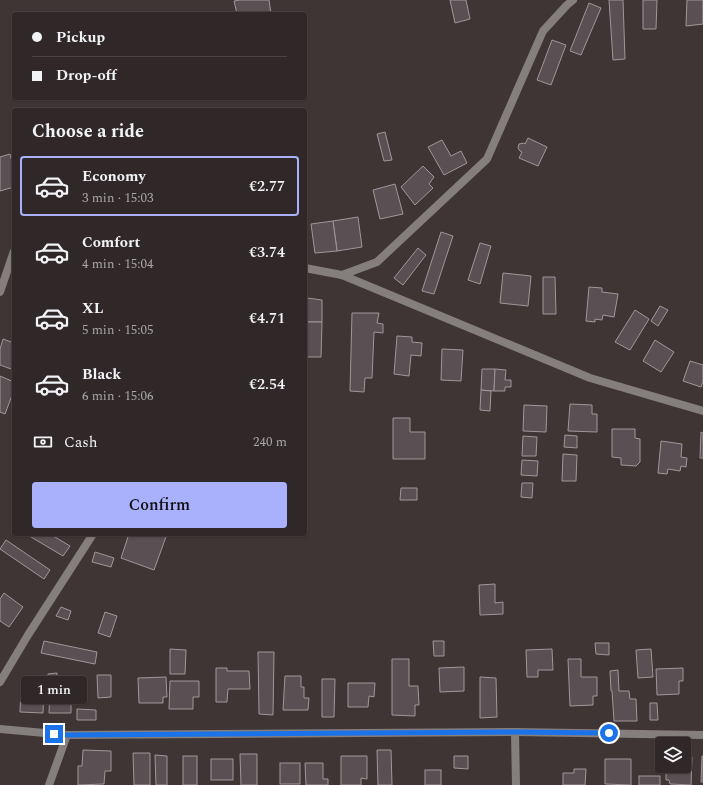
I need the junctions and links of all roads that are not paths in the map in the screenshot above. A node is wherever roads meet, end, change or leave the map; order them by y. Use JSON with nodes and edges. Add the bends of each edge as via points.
{"nodes":[{"id":1,"x":573,"y":0,"type":"edge"},
{"id":2,"x":12,"y":257,"type":"edge"},
{"id":3,"x":307,"y":268,"type":"edge"},
{"id":4,"x":342,"y":275,"type":"junction"},
{"id":5,"x":0,"y":292,"type":"edge"},
{"id":6,"x":703,"y":411,"type":"edge"},
{"id":7,"x":92,"y":536,"type":"edge"},
{"id":8,"x":0,"y":682,"type":"edge"},
{"id":9,"x":0,"y":729,"type":"edge"},
{"id":10,"x":515,"y":732,"type":"junction"},
{"id":11,"x":67,"y":735,"type":"junction"},
{"id":12,"x":703,"y":735,"type":"edge"},
{"id":13,"x":49,"y":785,"type":"edge"},
{"id":14,"x":516,"y":785,"type":"edge"}],
"edges":[{"from":1,"to":4,"type":"street","via":[[543,32],[487,159],[377,262]]},
{"from":2,"to":5,"type":"street"},
{"from":3,"to":4,"type":"street"},
{"from":4,"to":6,"type":"street","via":[[590,378]]},
{"from":7,"to":8,"type":"street"},
{"from":9,"to":11,"type":"street"},
{"from":10,"to":11,"type":"street"},
{"from":10,"to":12,"type":"street"},
{"from":10,"to":14,"type":"street"},
{"from":11,"to":13,"type":"street"}]}
